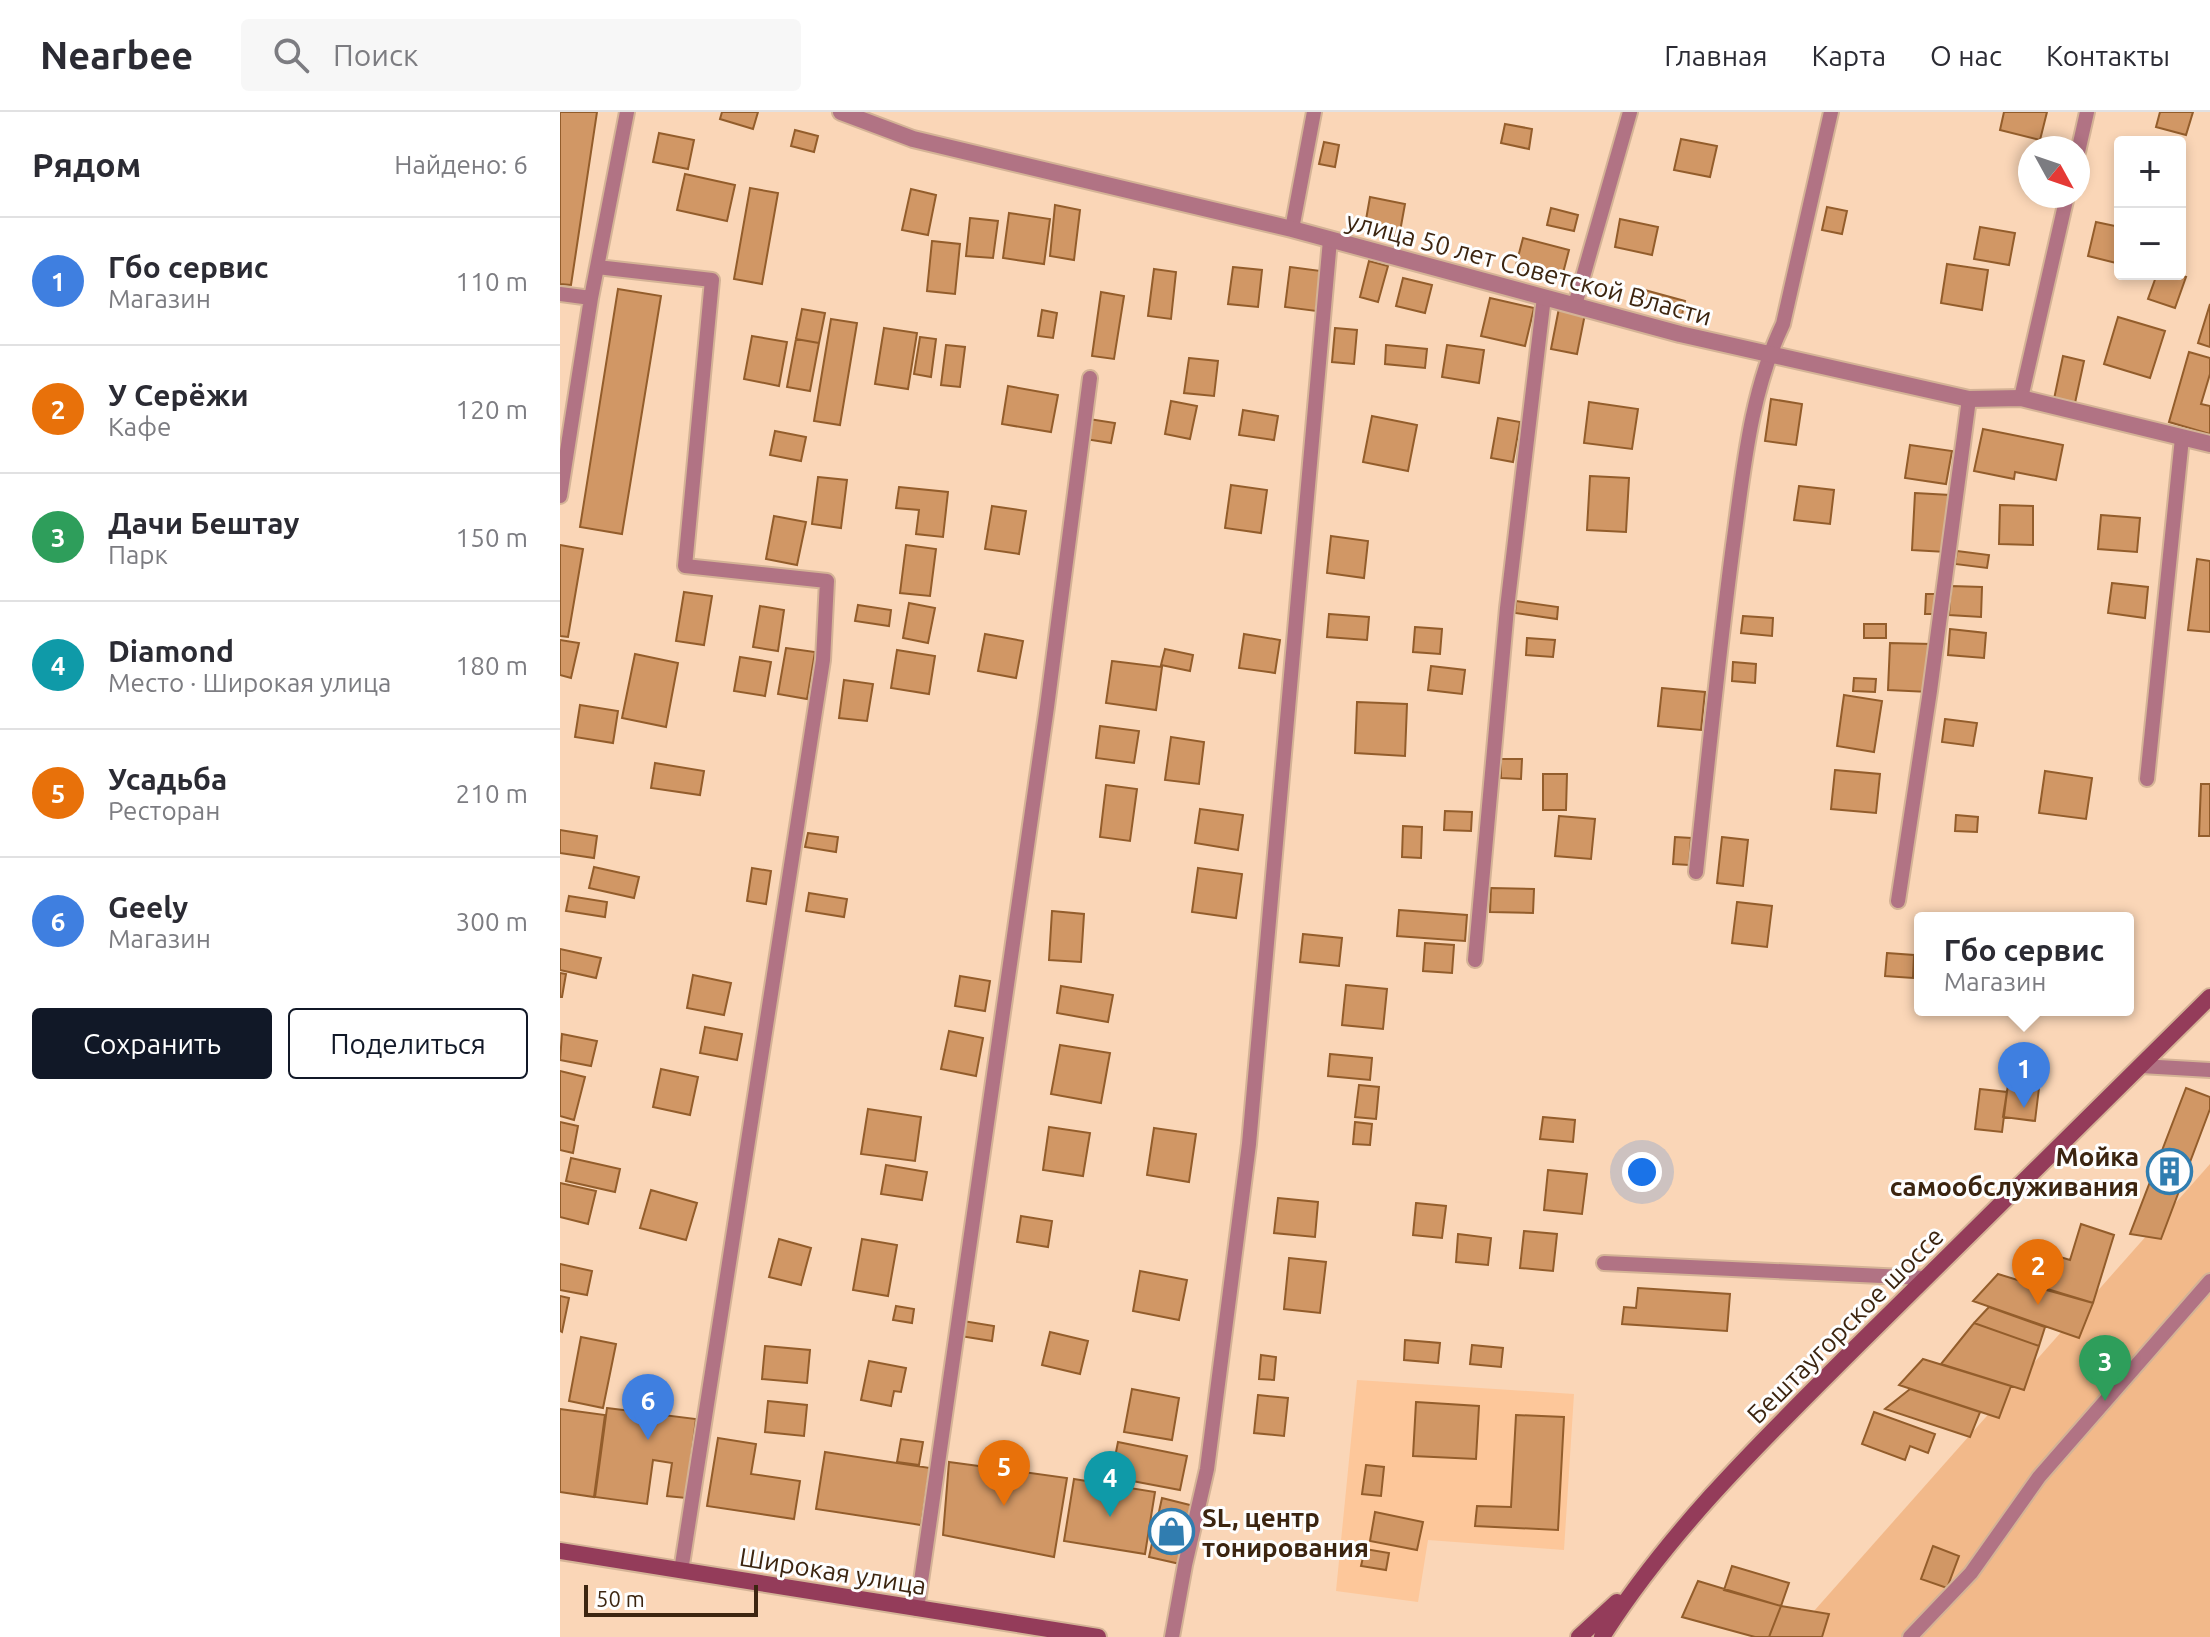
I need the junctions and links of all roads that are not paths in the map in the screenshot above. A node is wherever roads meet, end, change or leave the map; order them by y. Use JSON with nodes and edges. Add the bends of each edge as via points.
{"nodes":[{"id":1,"x":627,"y":112,"type":"edge"},
{"id":2,"x":841,"y":112,"type":"edge"},
{"id":3,"x":1314,"y":112,"type":"edge"},
{"id":4,"x":1630,"y":112,"type":"edge"},
{"id":5,"x":1831,"y":112,"type":"edge"},
{"id":6,"x":2087,"y":112,"type":"edge"},
{"id":7,"x":2082,"y":136,"type":"edge"},
{"id":8,"x":2064,"y":208,"type":"edge"},
{"id":9,"x":1292,"y":229,"type":"junction"},
{"id":10,"x":1330,"y":240,"type":"junction"},
{"id":11,"x":597,"y":267,"type":"junction"},
{"id":12,"x":560,"y":294,"type":"edge"},
{"id":13,"x":1544,"y":297,"type":"junction"},
{"id":14,"x":591,"y":298,"type":"junction"},
{"id":15,"x":1575,"y":305,"type":"junction"},
{"id":16,"x":1769,"y":354,"type":"junction"},
{"id":17,"x":1090,"y":378,"type":"dead end"},
{"id":18,"x":2021,"y":398,"type":"junction"},
{"id":19,"x":1969,"y":399,"type":"junction"},
{"id":20,"x":2182,"y":438,"type":"junction"},
{"id":21,"x":2210,"y":444,"type":"edge"},
{"id":22,"x":560,"y":496,"type":"edge"},
{"id":23,"x":2147,"y":779,"type":"dead end"},
{"id":24,"x":1696,"y":872,"type":"dead end"},
{"id":25,"x":1898,"y":901,"type":"dead end"},
{"id":26,"x":1475,"y":960,"type":"dead end"},
{"id":27,"x":2210,"y":997,"type":"edge"},
{"id":28,"x":2141,"y":1066,"type":"junction"},
{"id":29,"x":2210,"y":1070,"type":"edge"},
{"id":30,"x":1604,"y":1263,"type":"dead end"},
{"id":31,"x":1925,"y":1278,"type":"junction"},
{"id":32,"x":2210,"y":1281,"type":"edge"},
{"id":33,"x":560,"y":1551,"type":"edge"},
{"id":34,"x":681,"y":1571,"type":"junction"},
{"id":35,"x":1633,"y":1588,"type":"junction"},
{"id":36,"x":917,"y":1609,"type":"junction"},
{"id":37,"x":1098,"y":1637,"type":"edge"},
{"id":38,"x":1172,"y":1637,"type":"edge"},
{"id":39,"x":1579,"y":1637,"type":"edge"},
{"id":40,"x":1602,"y":1637,"type":"edge"},
{"id":41,"x":1910,"y":1637,"type":"edge"}],
"edges":[{"from":1,"to":11,"type":"lane"},
{"from":2,"to":9,"type":"street","name":"улица 50 лет Советской Власти","via":[[913,139]]},
{"from":3,"to":9,"type":"lane"},
{"from":4,"to":15,"type":"lane"},
{"from":5,"to":16,"type":"lane","via":[[1783,324]]},
{"from":6,"to":7,"type":"lane"},
{"from":8,"to":18,"type":"lane"},
{"from":9,"to":10,"type":"street","name":"улица 50 лет Советской Власти"},
{"from":10,"to":13,"type":"street","name":"улица 50 лет Советской Власти"},
{"from":10,"to":38,"type":"lane","via":[[1249,1144],[1207,1469]]},
{"from":11,"to":14,"type":"lane"},
{"from":11,"to":34,"type":"lane","via":[[712,280],[685,566],[827,581],[823,660]]},
{"from":12,"to":14,"type":"lane"},
{"from":13,"to":15,"type":"street","name":"улица 50 лет Советской Власти"},
{"from":13,"to":26,"type":"lane","via":[[1507,608]]},
{"from":14,"to":22,"type":"lane"},
{"from":15,"to":16,"type":"street","name":"улица 50 лет Советской Власти"},
{"from":16,"to":19,"type":"street","name":"улица 50 лет Советской Власти"},
{"from":16,"to":24,"type":"lane","via":[[1749,432],[1720,639]]},
{"from":17,"to":36,"type":"lane"},
{"from":18,"to":19,"type":"street","name":"улица 50 лет Советской Власти"},
{"from":18,"to":20,"type":"street","name":"улица 50 лет Советской Власти"},
{"from":19,"to":25,"type":"lane"},
{"from":20,"to":21,"type":"street","name":"улица 50 лет Советской Власти"},
{"from":20,"to":23,"type":"lane"},
{"from":27,"to":28,"type":"main road","name":"Бештаугорское шоссе"},
{"from":28,"to":29,"type":"lane"},
{"from":28,"to":31,"type":"main road","name":"Бештаугорское шоссе"},
{"from":30,"to":31,"type":"lane"},
{"from":31,"to":35,"type":"main road","name":"Бештаугорское шоссе","via":[[1700,1508]]},
{"from":32,"to":41,"type":"lane","via":[[2039,1477],[1971,1573]]},
{"from":33,"to":34,"type":"main road","name":"Широкая улица"},
{"from":34,"to":36,"type":"main road","name":"Широкая улица"},
{"from":35,"to":39,"type":"main road"},
{"from":35,"to":40,"type":"main road","name":"Бештаугорское шоссе"},
{"from":36,"to":37,"type":"main road","name":"Широкая улица"}]}
